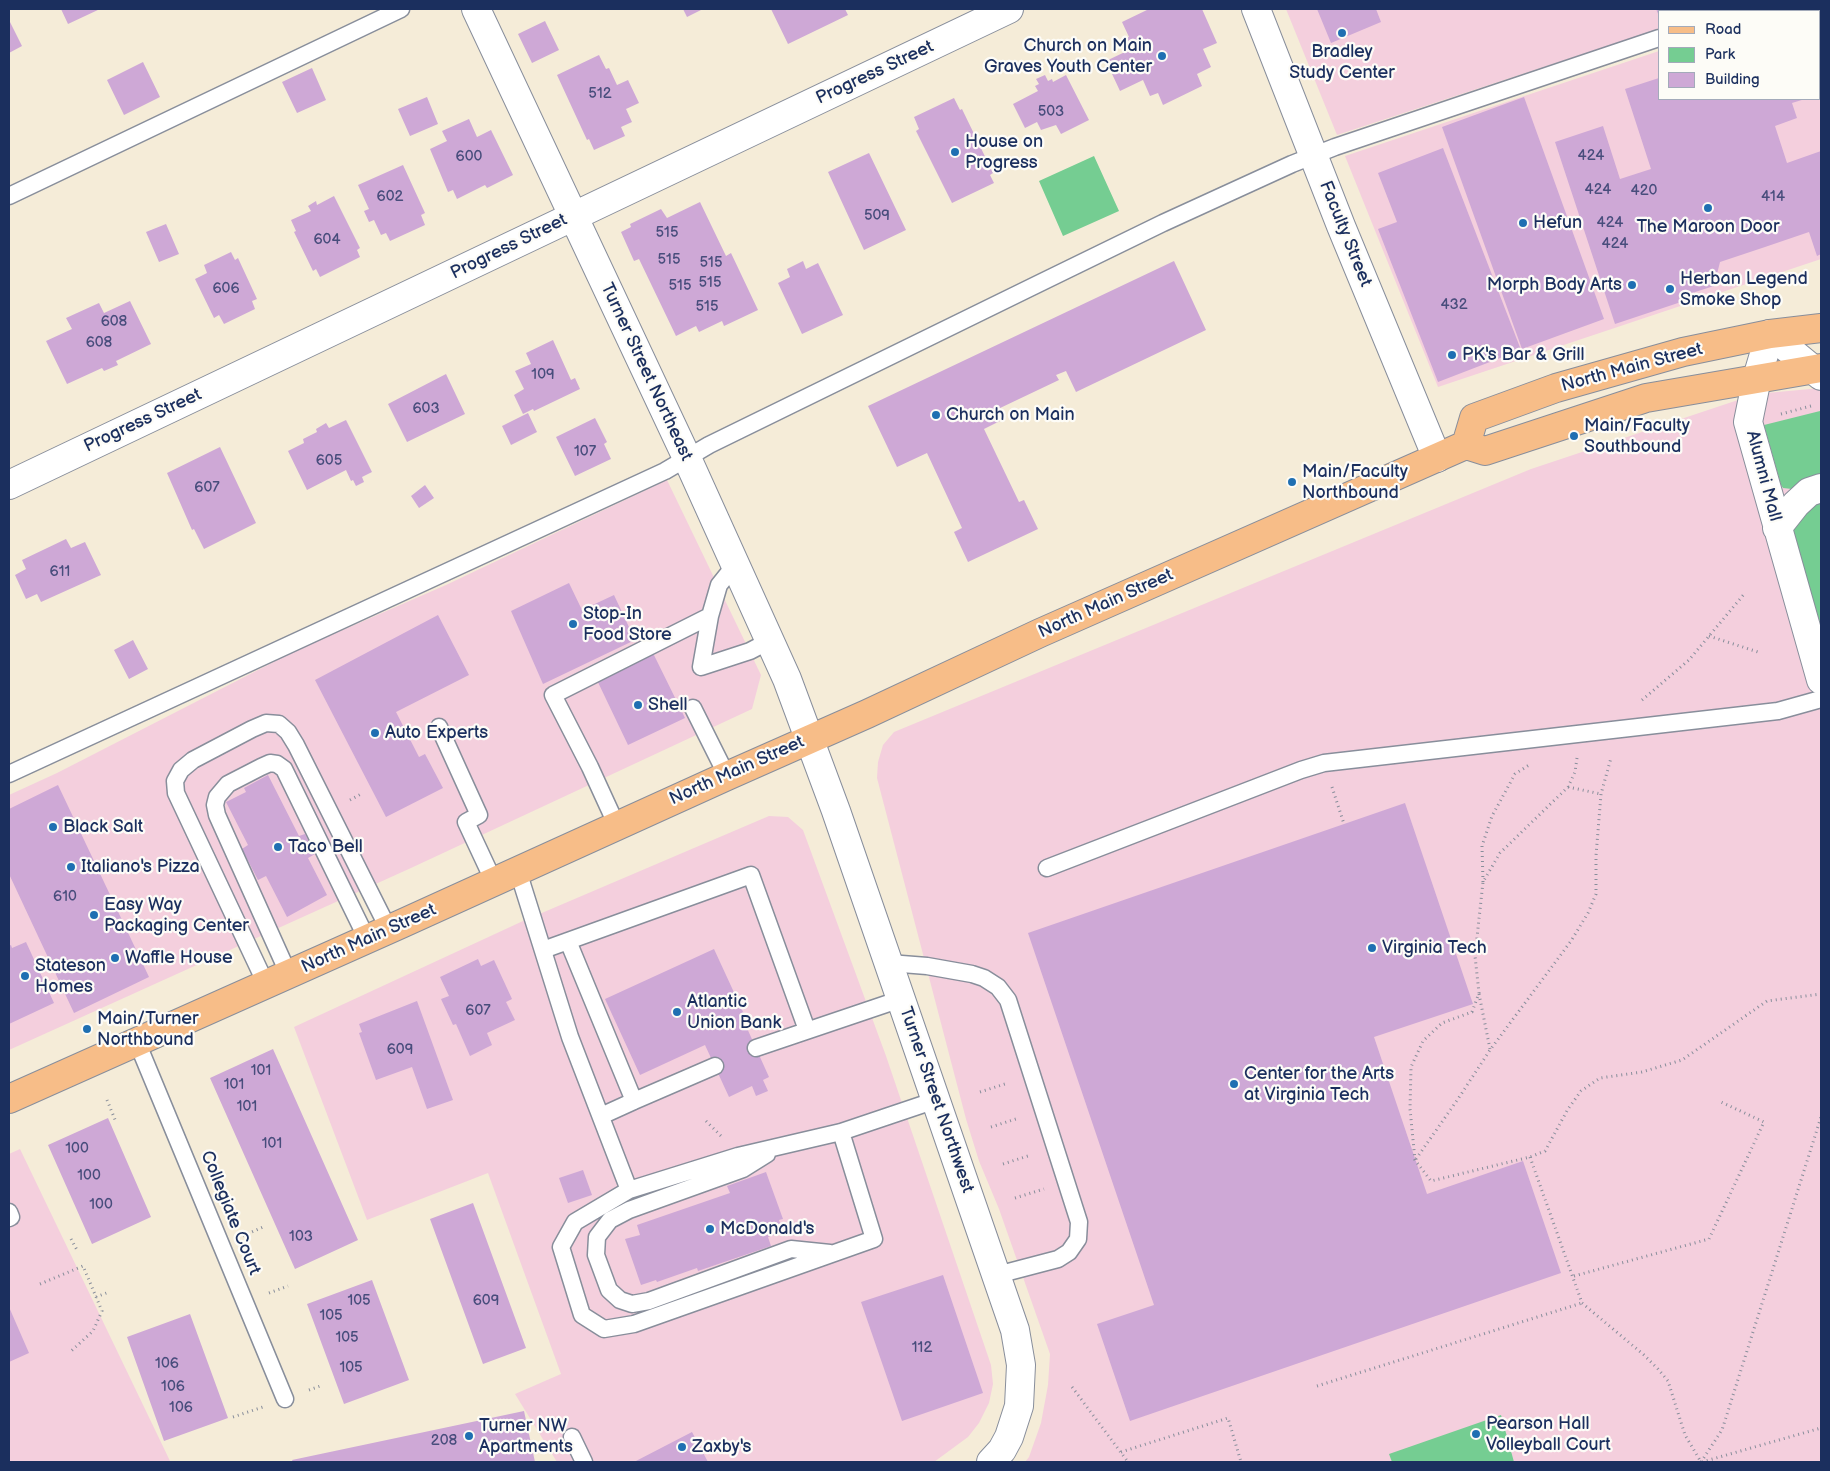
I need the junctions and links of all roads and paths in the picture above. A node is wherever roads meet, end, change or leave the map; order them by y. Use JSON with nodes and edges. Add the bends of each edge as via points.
{"nodes":[{"id":1,"x":401,"y":9,"type":"edge"},
{"id":2,"x":476,"y":9,"type":"edge"},
{"id":3,"x":1009,"y":9,"type":"edge"},
{"id":4,"x":1256,"y":9,"type":"edge"},
{"id":5,"x":1658,"y":38,"type":"edge"},
{"id":6,"x":1314,"y":156,"type":"junction"},
{"id":7,"x":9,"y":196,"type":"edge"},
{"id":8,"x":574,"y":217,"type":"junction"},
{"id":9,"x":1821,"y":328,"type":"edge"},
{"id":10,"x":1770,"y":334,"type":"junction"},
{"id":11,"x":1819,"y":371,"type":"edge"},
{"id":12,"x":1756,"y":378,"type":"junction"},
{"id":13,"x":1813,"y":405,"type":"dead end"},
{"id":14,"x":1773,"y":416,"type":"dead end"},
{"id":15,"x":1466,"y":445,"type":"junction"},
{"id":16,"x":687,"y":458,"type":"junction"},
{"id":17,"x":1437,"y":458,"type":"junction"},
{"id":18,"x":9,"y":485,"type":"edge"},
{"id":19,"x":1821,"y":488,"type":"edge"},
{"id":20,"x":1777,"y":528,"type":"junction"},
{"id":21,"x":735,"y":564,"type":"junction"},
{"id":22,"x":1745,"y":593,"type":"dead end"},
{"id":23,"x":710,"y":616,"type":"junction"},
{"id":24,"x":1709,"y":636,"type":"junction"},
{"id":25,"x":769,"y":641,"type":"junction"},
{"id":26,"x":1761,"y":653,"type":"dead end"},
{"id":27,"x":1821,"y":680,"type":"edge"},
{"id":28,"x":1821,"y":699,"type":"edge"},
{"id":29,"x":1638,"y":704,"type":"dead end"},
{"id":30,"x":692,"y":708,"type":"dead end"},
{"id":31,"x":439,"y":727,"type":"dead end"},
{"id":32,"x":809,"y":739,"type":"junction"},
{"id":33,"x":1577,"y":754,"type":"dead end"},
{"id":34,"x":1611,"y":758,"type":"dead end"},
{"id":35,"x":1324,"y":763,"type":"junction"},
{"id":36,"x":1532,"y":764,"type":"dead end"},
{"id":37,"x":9,"y":774,"type":"edge"},
{"id":38,"x":727,"y":776,"type":"junction"},
{"id":39,"x":1568,"y":787,"type":"junction"},
{"id":40,"x":1601,"y":794,"type":"junction"},
{"id":41,"x":1344,"y":824,"type":"dead end"},
{"id":42,"x":616,"y":826,"type":"junction"},
{"id":43,"x":1047,"y":868,"type":"dead end"},
{"id":44,"x":506,"y":876,"type":"junction"},
{"id":45,"x":1483,"y":882,"type":"junction"},
{"id":46,"x":378,"y":935,"type":"junction"},
{"id":47,"x":568,"y":941,"type":"junction"},
{"id":48,"x":543,"y":950,"type":"junction"},
{"id":49,"x":888,"y":962,"type":"junction"},
{"id":50,"x":278,"y":980,"type":"junction"},
{"id":51,"x":1479,"y":993,"type":"junction"},
{"id":52,"x":1821,"y":994,"type":"edge"},
{"id":53,"x":901,"y":998,"type":"junction"},
{"id":54,"x":807,"y":1030,"type":"junction"},
{"id":55,"x":137,"y":1042,"type":"junction"},
{"id":56,"x":756,"y":1048,"type":"dead end"},
{"id":57,"x":1490,"y":1050,"type":"junction"},
{"id":58,"x":715,"y":1066,"type":"dead end"},
{"id":59,"x":9,"y":1099,"type":"edge"},
{"id":60,"x":107,"y":1100,"type":"dead end"},
{"id":61,"x":936,"y":1100,"type":"junction"},
{"id":62,"x":634,"y":1101,"type":"junction"},
{"id":63,"x":1721,"y":1102,"type":"dead end"},
{"id":64,"x":601,"y":1116,"type":"junction"},
{"id":65,"x":1821,"y":1116,"type":"edge"},
{"id":66,"x":116,"y":1122,"type":"dead end"},
{"id":67,"x":1819,"y":1130,"type":"edge"},
{"id":68,"x":841,"y":1132,"type":"junction"},
{"id":69,"x":778,"y":1147,"type":"junction"},
{"id":70,"x":1530,"y":1157,"type":"junction"},
{"id":71,"x":1415,"y":1160,"type":"junction"},
{"id":72,"x":1046,"y":1188,"type":"dead end"},
{"id":73,"x":629,"y":1190,"type":"junction"},
{"id":74,"x":1015,"y":1198,"type":"dead end"},
{"id":75,"x":9,"y":1212,"type":"edge"},
{"id":76,"x":9,"y":1218,"type":"edge"},
{"id":77,"x":71,"y":1239,"type":"dead end"},
{"id":78,"x":77,"y":1250,"type":"dead end"},
{"id":79,"x":834,"y":1254,"type":"junction"},
{"id":80,"x":997,"y":1274,"type":"junction"},
{"id":81,"x":1574,"y":1276,"type":"junction"},
{"id":82,"x":40,"y":1284,"type":"dead end"},
{"id":83,"x":288,"y":1286,"type":"dead end"},
{"id":84,"x":110,"y":1292,"type":"dead end"},
{"id":85,"x":268,"y":1293,"type":"dead end"},
{"id":86,"x":96,"y":1297,"type":"junction"},
{"id":87,"x":1582,"y":1303,"type":"junction"},
{"id":88,"x":69,"y":1353,"type":"dead end"},
{"id":89,"x":1318,"y":1386,"type":"dead end"},
{"id":90,"x":1072,"y":1388,"type":"dead end"},
{"id":91,"x":285,"y":1399,"type":"dead end"},
{"id":92,"x":1821,"y":1428,"type":"edge"},
{"id":93,"x":572,"y":1436,"type":"dead end"},
{"id":94,"x":1121,"y":1452,"type":"junction"},
{"id":95,"x":584,"y":1462,"type":"edge"},
{"id":96,"x":992,"y":1462,"type":"edge"},
{"id":97,"x":1128,"y":1462,"type":"edge"},
{"id":98,"x":1241,"y":1462,"type":"edge"},
{"id":99,"x":1701,"y":1462,"type":"edge"}],
"edges":[{"from":1,"to":7,"type":"lane"},
{"from":2,"to":8,"type":"street","name":"Turner Street Northeast"},
{"from":3,"to":8,"type":"street","name":"Progress Street"},
{"from":4,"to":6,"type":"street","name":"Faculty Street"},
{"from":5,"to":6,"type":"lane"},
{"from":6,"to":16,"type":"lane","via":[[1164,223]]},
{"from":6,"to":17,"type":"street","name":"Faculty Street"},
{"from":8,"to":16,"type":"street","name":"Turner Street Northeast"},
{"from":8,"to":18,"type":"street","name":"Progress Street"},
{"from":9,"to":10,"type":"main road","name":"North Main Street"},
{"from":10,"to":11,"type":"street"},
{"from":10,"to":12,"type":"street","name":"Alumni Mall"},
{"from":10,"to":15,"type":"main road","name":"North Main Street","via":[[1643,363],[1556,388],[1492,411],[1474,418]]},
{"from":11,"to":12,"type":"main road","name":"North Main Street"},
{"from":12,"to":15,"type":"main road","name":"North Main Street","via":[[1646,398],[1485,451]]},
{"from":12,"to":20,"type":"street","name":"Alumni Mall","via":[[1748,422]]},
{"from":13,"to":14,"type":"path"},
{"from":15,"to":17,"type":"main road","name":"North Main Street"},
{"from":16,"to":21,"type":"street","name":"Turner Street Northeast"},
{"from":16,"to":37,"type":"lane"},
{"from":17,"to":32,"type":"main road","name":"North Main Street"},
{"from":19,"to":20,"type":"street","via":[[1802,498]]},
{"from":20,"to":27,"type":"street","name":"Alumni Mall"},
{"from":21,"to":23,"type":"lane","via":[[720,585]]},
{"from":21,"to":25,"type":"street","name":"Turner Street Northeast"},
{"from":22,"to":24,"type":"path"},
{"from":23,"to":25,"type":"lane","via":[[701,667],[750,651]]},
{"from":23,"to":42,"type":"lane","via":[[553,695]]},
{"from":24,"to":26,"type":"path"},
{"from":24,"to":29,"type":"path","via":[[1689,660]]},
{"from":25,"to":32,"type":"street","name":"Turner Street Northeast"},
{"from":28,"to":35,"type":"lane","via":[[1778,711]]},
{"from":30,"to":38,"type":"lane"},
{"from":31,"to":44,"type":"lane","via":[[479,815],[466,822]]},
{"from":32,"to":38,"type":"main road","name":"North Main Street"},
{"from":32,"to":49,"type":"street","name":"Turner Street Northwest"},
{"from":33,"to":39,"type":"path","via":[[1575,772]]},
{"from":34,"to":40,"type":"path"},
{"from":35,"to":41,"type":"path"},
{"from":35,"to":43,"type":"lane"},
{"from":36,"to":45,"type":"path","via":[[1515,774],[1492,816],[1482,846]]},
{"from":38,"to":42,"type":"main road","name":"North Main Street"},
{"from":39,"to":40,"type":"path"},
{"from":39,"to":45,"type":"path","via":[[1500,853]]},
{"from":40,"to":57,"type":"path","via":[[1596,894],[1588,913]]},
{"from":42,"to":44,"type":"main road","name":"North Main Street"},
{"from":44,"to":46,"type":"main road","name":"North Main Street"},
{"from":44,"to":48,"type":"lane"},
{"from":45,"to":51,"type":"path","via":[[1476,956]]},
{"from":46,"to":50,"type":"main road","name":"North Main Street"},
{"from":46,"to":50,"type":"lane","via":[[284,769],[270,763],[261,767],[228,784],[217,797],[215,805]]},
{"from":46,"to":50,"type":"lane","via":[[296,745],[278,724],[266,723],[252,728],[181,770],[175,781],[176,793]]},
{"from":47,"to":48,"type":"lane"},
{"from":47,"to":54,"type":"lane","via":[[751,875]]},
{"from":47,"to":62,"type":"lane"},
{"from":48,"to":64,"type":"lane","via":[[570,1037]]},
{"from":49,"to":53,"type":"street","name":"Turner Street Northwest"},
{"from":49,"to":80,"type":"lane","via":[[972,974],[998,987],[1008,1000],[1079,1222],[1078,1240],[1069,1252],[1058,1259]]},
{"from":50,"to":55,"type":"main road","name":"North Main Street"},
{"from":51,"to":57,"type":"path"},
{"from":51,"to":71,"type":"path","via":[[1472,1012],[1442,1023],[1423,1041],[1411,1067],[1410,1109]]},
{"from":52,"to":70,"type":"path","via":[[1767,1001],[1682,1060],[1642,1072],[1600,1078],[1581,1091],[1545,1151]]},
{"from":53,"to":54,"type":"lane"},
{"from":53,"to":61,"type":"street","name":"Turner Street Northwest"},
{"from":54,"to":56,"type":"lane"},
{"from":55,"to":59,"type":"main road","name":"North Main Street"},
{"from":55,"to":91,"type":"lane","name":"Collegiate Court"},
{"from":57,"to":71,"type":"path"},
{"from":58,"to":62,"type":"lane"},
{"from":60,"to":66,"type":"path"},
{"from":61,"to":68,"type":"lane"},
{"from":61,"to":80,"type":"street","name":"Turner Street Northwest"},
{"from":62,"to":64,"type":"lane"},
{"from":63,"to":81,"type":"path","via":[[1764,1122],[1709,1239]]},
{"from":64,"to":73,"type":"lane"},
{"from":65,"to":67,"type":"path"},
{"from":67,"to":99,"type":"path","via":[[1722,1430]]},
{"from":68,"to":69,"type":"lane"},
{"from":68,"to":79,"type":"lane","via":[[874,1239]]},
{"from":69,"to":73,"type":"lane"},
{"from":69,"to":79,"type":"lane","via":[[744,1169],[629,1210],[610,1220],[597,1237],[596,1255],[609,1290],[620,1300],[632,1304],[791,1249]]},
{"from":70,"to":71,"type":"path","via":[[1431,1181]]},
{"from":70,"to":81,"type":"path"},
{"from":72,"to":74,"type":"path"},
{"from":73,"to":79,"type":"lane","via":[[575,1222],[561,1247],[582,1315],[604,1329],[634,1324]]},
{"from":75,"to":76,"type":"lane"},
{"from":77,"to":78,"type":"path"},
{"from":80,"to":96,"type":"street","name":"Turner Street Northwest","via":[[1021,1355],[1021,1381],[1017,1414],[1002,1450]]},
{"from":81,"to":87,"type":"path"},
{"from":82,"to":86,"type":"path","via":[[84,1266]]},
{"from":83,"to":85,"type":"path"},
{"from":84,"to":86,"type":"path"},
{"from":86,"to":88,"type":"path","via":[[102,1311],[93,1331]]},
{"from":87,"to":89,"type":"path"},
{"from":87,"to":99,"type":"path","via":[[1644,1355],[1668,1381],[1684,1435]]},
{"from":90,"to":94,"type":"path"},
{"from":92,"to":99,"type":"path"},
{"from":93,"to":95,"type":"lane"},
{"from":94,"to":97,"type":"path"},
{"from":94,"to":98,"type":"path","via":[[1228,1418]]}]}
